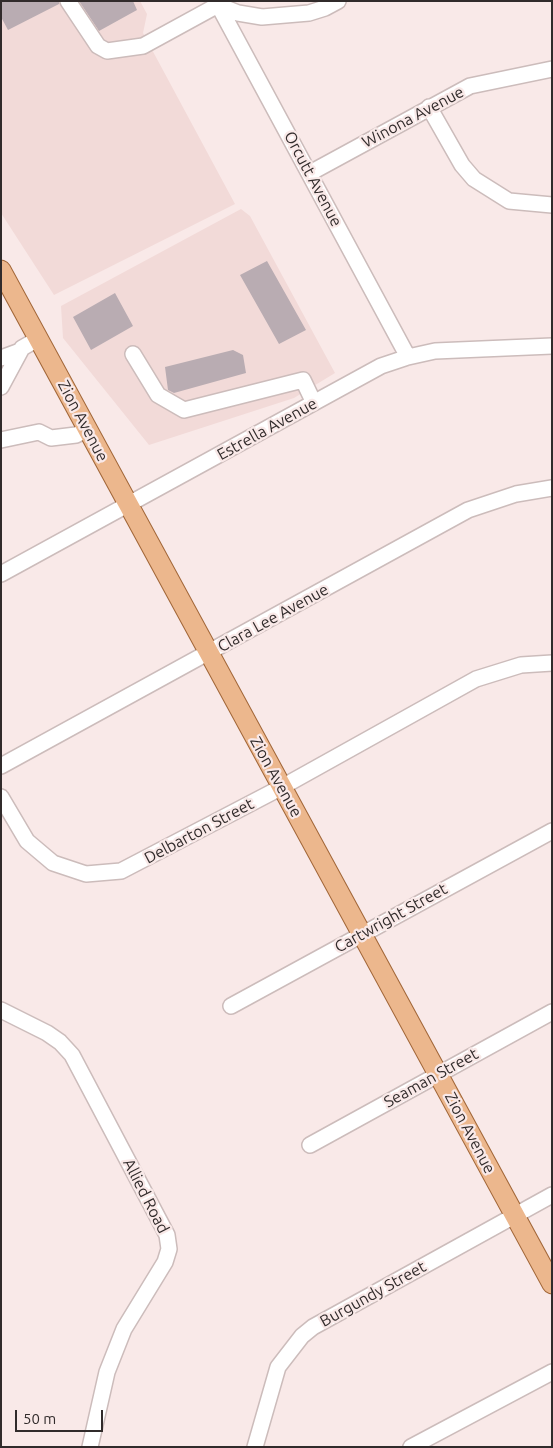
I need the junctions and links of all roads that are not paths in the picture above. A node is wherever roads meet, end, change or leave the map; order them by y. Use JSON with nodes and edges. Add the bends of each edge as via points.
{"nodes":[{"id":1,"x":68,"y":1,"type":"edge"},
{"id":2,"x":338,"y":1,"type":"edge"},
{"id":3,"x":217,"y":3,"type":"edge"},
{"id":4,"x":552,"y":69,"type":"edge"},
{"id":5,"x":429,"y":108,"type":"junction"},
{"id":6,"x":310,"y":174,"type":"junction"},
{"id":7,"x":552,"y":205,"type":"edge"},
{"id":8,"x":1,"y":270,"type":"edge"},
{"id":9,"x":38,"y":339,"type":"junction"},
{"id":10,"x":552,"y":346,"type":"edge"},
{"id":11,"x":20,"y":351,"type":"junction"},
{"id":12,"x":133,"y":354,"type":"dead end"},
{"id":13,"x":408,"y":357,"type":"junction"},
{"id":14,"x":1,"y":358,"type":"edge"},
{"id":15,"x":1,"y":387,"type":"edge"},
{"id":16,"x":314,"y":403,"type":"junction"},
{"id":17,"x":87,"y":430,"type":"junction"},
{"id":18,"x":1,"y":440,"type":"edge"},
{"id":19,"x":552,"y":488,"type":"edge"},
{"id":20,"x":128,"y":506,"type":"junction"},
{"id":21,"x":1,"y":574,"type":"edge"},
{"id":22,"x":209,"y":654,"type":"junction"},
{"id":23,"x":552,"y":663,"type":"edge"},
{"id":24,"x":1,"y":766,"type":"edge"},
{"id":25,"x":282,"y":787,"type":"junction"},
{"id":26,"x":1,"y":797,"type":"edge"},
{"id":27,"x":552,"y":830,"type":"edge"},
{"id":28,"x":361,"y":935,"type":"junction"},
{"id":29,"x":230,"y":1006,"type":"dead end"},
{"id":30,"x":1,"y":1010,"type":"edge"},
{"id":31,"x":552,"y":1012,"type":"edge"},
{"id":32,"x":438,"y":1074,"type":"junction"},
{"id":33,"x":310,"y":1145,"type":"dead end"},
{"id":34,"x":552,"y":1195,"type":"edge"},
{"id":35,"x":514,"y":1216,"type":"junction"},
{"id":36,"x":552,"y":1284,"type":"edge"},
{"id":37,"x":552,"y":1372,"type":"edge"},
{"id":38,"x":90,"y":1447,"type":"edge"},
{"id":39,"x":256,"y":1447,"type":"edge"},
{"id":40,"x":411,"y":1447,"type":"edge"}],
"edges":[{"from":1,"to":3,"type":"street","via":[[98,46],[106,51],[143,46],[158,40]]},
{"from":2,"to":3,"type":"street","via":[[309,13],[262,17]]},
{"from":3,"to":6,"type":"street","name":"Orcutt Avenue"},
{"from":4,"to":5,"type":"street","name":"Winona Avenue","via":[[470,86]]},
{"from":5,"to":6,"type":"street","name":"Winona Avenue"},
{"from":5,"to":7,"type":"street","via":[[462,165],[474,179],[509,201]]},
{"from":6,"to":13,"type":"street","name":"Orcutt Avenue"},
{"from":8,"to":9,"type":"main road","name":"Zion Avenue"},
{"from":9,"to":11,"type":"street"},
{"from":9,"to":17,"type":"main road","name":"Zion Avenue"},
{"from":10,"to":13,"type":"street","name":"Estrella Avenue","via":[[436,351]]},
{"from":11,"to":14,"type":"street"},
{"from":11,"to":15,"type":"street"},
{"from":12,"to":16,"type":"street","via":[[158,395],[184,410],[303,380]]},
{"from":13,"to":16,"type":"street","name":"Estrella Avenue","via":[[380,366]]},
{"from":16,"to":20,"type":"street","name":"Estrella Avenue"},
{"from":17,"to":18,"type":"street","via":[[51,438],[38,432]]},
{"from":17,"to":20,"type":"main road","name":"Zion Avenue"},
{"from":19,"to":22,"type":"street","name":"Clara Lee Avenue","via":[[516,494],[468,510]]},
{"from":20,"to":21,"type":"street","name":"Estrella Avenue"},
{"from":20,"to":22,"type":"main road","name":"Zion Avenue"},
{"from":22,"to":24,"type":"street","name":"Clara Lee Avenue"},
{"from":22,"to":25,"type":"main road","name":"Zion Avenue"},
{"from":23,"to":25,"type":"street","name":"Delbarton Street","via":[[521,665],[476,679]]},
{"from":25,"to":26,"type":"street","name":"Delbarton Street","via":[[132,867],[98,874],[69,870],[44,857],[28,841]]},
{"from":25,"to":28,"type":"main road","name":"Zion Avenue"},
{"from":27,"to":28,"type":"street","name":"Cartwright Street"},
{"from":28,"to":29,"type":"street","name":"Cartwright Street"},
{"from":28,"to":32,"type":"main road","name":"Zion Avenue"},
{"from":30,"to":38,"type":"street","name":"Allied Road","via":[[54,1037],[72,1055],[168,1235],[166,1262],[124,1329],[107,1372]]},
{"from":31,"to":32,"type":"street","name":"Seaman Street"},
{"from":32,"to":33,"type":"street","name":"Seaman Street"},
{"from":32,"to":35,"type":"main road","name":"Zion Avenue"},
{"from":34,"to":35,"type":"street","name":"Burgundy Street"},
{"from":35,"to":36,"type":"main road","name":"Zion Avenue"},
{"from":35,"to":39,"type":"street","name":"Burgundy Street","via":[[302,1336],[278,1367]]},
{"from":37,"to":40,"type":"street"}]}
